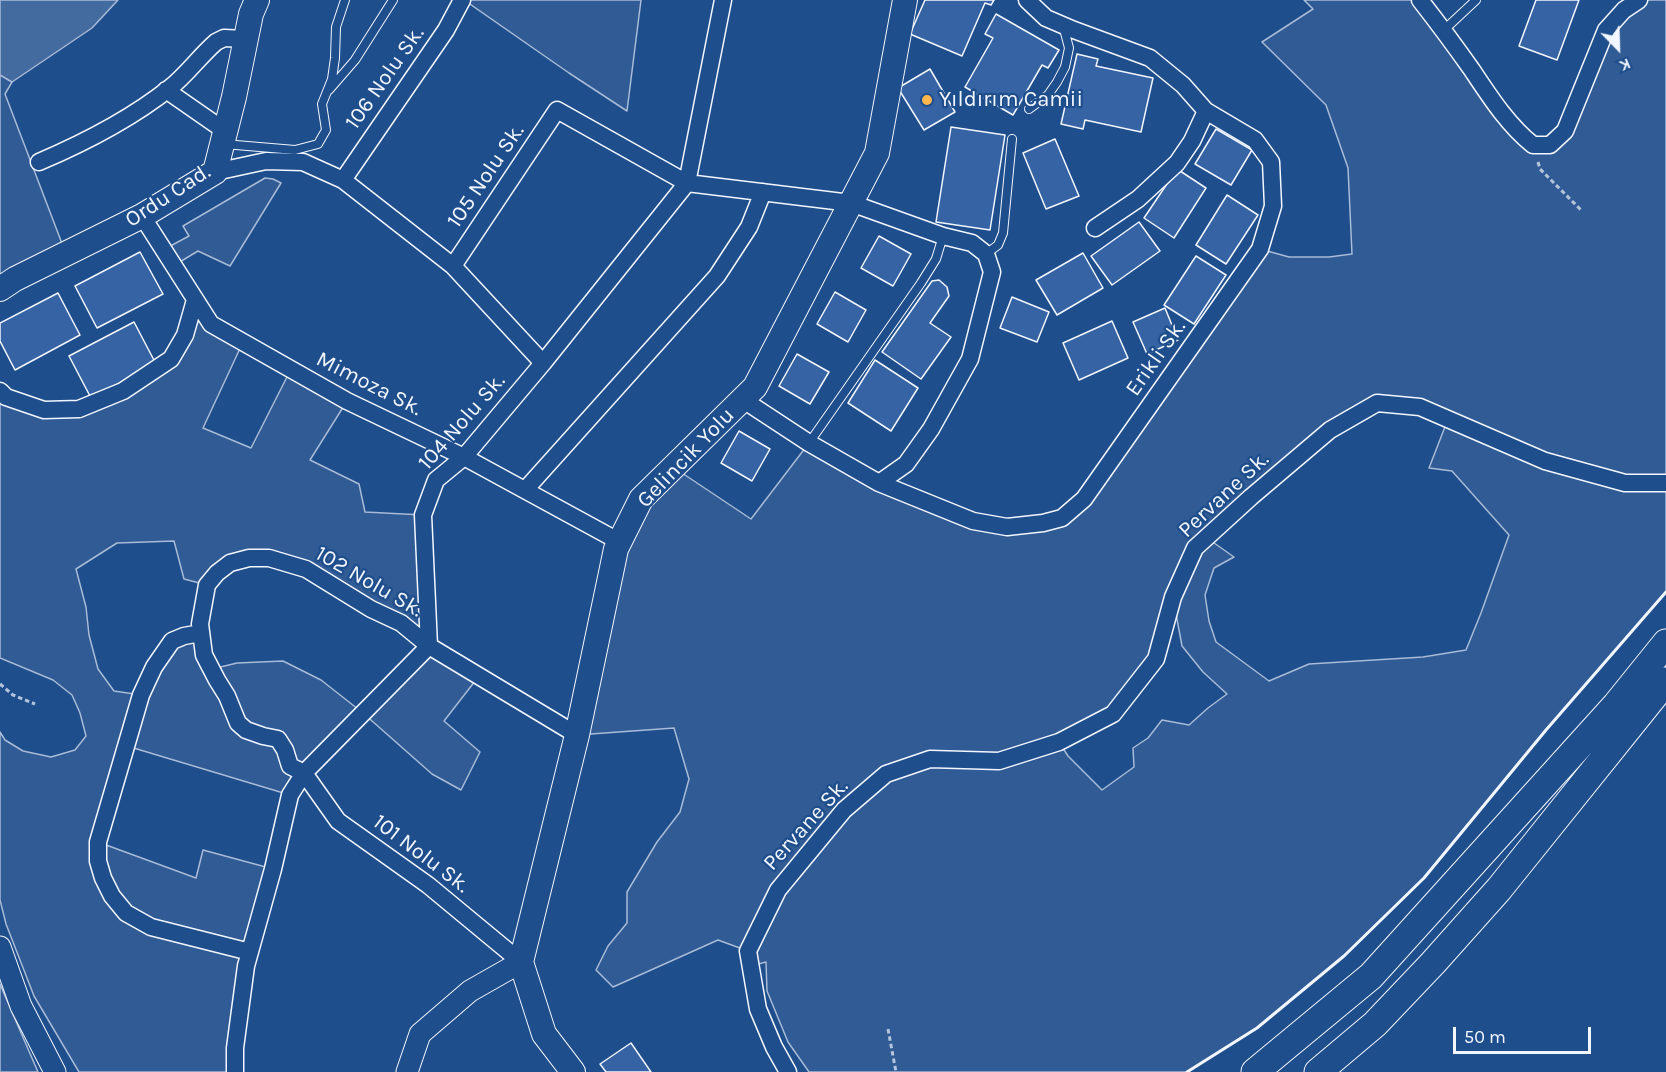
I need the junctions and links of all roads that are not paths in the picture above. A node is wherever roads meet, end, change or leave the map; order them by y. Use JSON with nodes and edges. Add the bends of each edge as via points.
{"nodes":[{"id":1,"x":257,"y":0,"type":"edge"},
{"id":2,"x":345,"y":0,"type":"edge"},
{"id":3,"x":393,"y":0,"type":"edge"},
{"id":4,"x":462,"y":0,"type":"edge"},
{"id":5,"x":723,"y":0,"type":"edge"},
{"id":6,"x":905,"y":0,"type":"edge"},
{"id":7,"x":1027,"y":0,"type":"edge"},
{"id":8,"x":1420,"y":0,"type":"edge"},
{"id":9,"x":1476,"y":0,"type":"edge"},
{"id":10,"x":1639,"y":0,"type":"edge"},
{"id":11,"x":1063,"y":25,"type":"junction"},
{"id":12,"x":1444,"y":30,"type":"junction"},
{"id":13,"x":246,"y":39,"type":"junction"},
{"id":14,"x":166,"y":90,"type":"junction"},
{"id":15,"x":325,"y":95,"type":"junction"},
{"id":16,"x":1029,"y":109,"type":"dead end"},
{"id":17,"x":1206,"y":111,"type":"junction"},
{"id":18,"x":224,"y":137,"type":"junction"},
{"id":19,"x":1012,"y":139,"type":"dead end"},
{"id":20,"x":39,"y":162,"type":"dead end"},
{"id":21,"x":214,"y":172,"type":"junction"},
{"id":22,"x":343,"y":180,"type":"junction"},
{"id":23,"x":687,"y":183,"type":"junction"},
{"id":24,"x":763,"y":192,"type":"junction"},
{"id":25,"x":851,"y":203,"type":"junction"},
{"id":26,"x":142,"y":216,"type":"junction"},
{"id":27,"x":1095,"y":228,"type":"dead end"},
{"id":28,"x":943,"y":236,"type":"junction"},
{"id":29,"x":986,"y":254,"type":"junction"},
{"id":30,"x":453,"y":266,"type":"junction"},
{"id":31,"x":0,"y":289,"type":"edge"},
{"id":32,"x":195,"y":300,"type":"junction"},
{"id":33,"x":543,"y":363,"type":"junction"},
{"id":34,"x":0,"y":391,"type":"edge"},
{"id":35,"x":742,"y":399,"type":"junction"},
{"id":36,"x":809,"y":443,"type":"junction"},
{"id":37,"x":464,"y":457,"type":"junction"},
{"id":38,"x":879,"y":483,"type":"junction"},
{"id":39,"x":1666,"y":483,"type":"edge"},
{"id":40,"x":525,"y":490,"type":"junction"},
{"id":41,"x":620,"y":542,"type":"junction"},
{"id":42,"x":201,"y":633,"type":"junction"},
{"id":43,"x":1666,"y":642,"type":"edge"},
{"id":44,"x":429,"y":646,"type":"junction"},
{"id":45,"x":1666,"y":681,"type":"edge"},
{"id":46,"x":577,"y":735,"type":"junction"},
{"id":47,"x":304,"y":773,"type":"junction"},
{"id":48,"x":0,"y":947,"type":"edge"},
{"id":49,"x":250,"y":951,"type":"junction"},
{"id":50,"x":521,"y":962,"type":"junction"},
{"id":51,"x":55,"y":1072,"type":"edge"},
{"id":52,"x":235,"y":1072,"type":"edge"},
{"id":53,"x":407,"y":1072,"type":"edge"},
{"id":54,"x":573,"y":1072,"type":"edge"},
{"id":55,"x":788,"y":1072,"type":"edge"},
{"id":56,"x":1256,"y":1072,"type":"edge"},
{"id":57,"x":1318,"y":1072,"type":"edge"}],
"edges":[{"from":1,"to":13,"type":"main road","name":"Ordu Cad."},
{"from":2,"to":15,"type":"lane","via":[[336,27],[332,79]]},
{"from":3,"to":15,"type":"lane","via":[[355,60]]},
{"from":4,"to":22,"type":"street","name":"106 Nolu Sk.","via":[[446,30]]},
{"from":5,"to":23,"type":"street"},
{"from":6,"to":25,"type":"main road","name":"Gelincik Yolu","via":[[877,153]]},
{"from":7,"to":11,"type":"street","name":"Erikli Sk.","via":[[1046,18]]},
{"from":8,"to":12,"type":"street"},
{"from":9,"to":12,"type":"lane"},
{"from":10,"to":12,"type":"street","via":[[1606,30],[1565,131],[1550,145],[1533,145],[1523,137]]},
{"from":11,"to":16,"type":"lane","via":[[1069,48],[1065,67],[1048,95]]},
{"from":11,"to":17,"type":"street","name":"Erikli Sk.","via":[[1150,58]]},
{"from":13,"to":14,"type":"street","via":[[224,38],[216,42]]},
{"from":13,"to":18,"type":"main road","name":"Ordu Cad."},
{"from":14,"to":18,"type":"street"},
{"from":14,"to":20,"type":"street","via":[[120,122]]},
{"from":15,"to":18,"type":"lane","via":[[322,104],[326,130],[318,144],[295,150]]},
{"from":17,"to":27,"type":"street","via":[[1177,163],[1138,199]]},
{"from":17,"to":38,"type":"street","name":"Erikli Sk.","via":[[1255,140],[1271,162],[1273,206],[1260,249],[1084,499],[1062,518],[1007,527],[973,520]]},
{"from":18,"to":21,"type":"main road","name":"Ordu Cad."},
{"from":19,"to":29,"type":"lane","via":[[1003,233],[998,245]]},
{"from":21,"to":22,"type":"street","via":[[266,161],[303,162]]},
{"from":21,"to":26,"type":"main road","name":"Ordu Cad."},
{"from":22,"to":30,"type":"street"},
{"from":23,"to":24,"type":"street"},
{"from":23,"to":30,"type":"street","name":"105 Nolu Sk.","via":[[557,110]]},
{"from":23,"to":33,"type":"street","name":"104 Nolu Sk."},
{"from":24,"to":25,"type":"street"},
{"from":24,"to":40,"type":"street","via":[[749,227],[717,276]]},
{"from":25,"to":28,"type":"street"},
{"from":25,"to":35,"type":"main road","name":"Gelincik Yolu","via":[[755,387]]},
{"from":26,"to":31,"type":"main road","name":"Ordu Cad."},
{"from":26,"to":32,"type":"street","name":"Mimoza Sk."},
{"from":28,"to":29,"type":"street","via":[[972,243]]},
{"from":28,"to":36,"type":"lane","via":[[936,259],[921,283]]},
{"from":29,"to":38,"type":"street","via":[[992,272],[970,359],[931,429],[906,464]]},
{"from":30,"to":33,"type":"street"},
{"from":32,"to":34,"type":"street","via":[[185,335],[171,359],[123,391],[79,409],[44,410],[6,397]]},
{"from":32,"to":37,"type":"street","name":"Mimoza Sk.","via":[[211,324],[347,400]]},
{"from":33,"to":37,"type":"street","name":"104 Nolu Sk."},
{"from":35,"to":36,"type":"street","name":"Erikli Sk."},
{"from":35,"to":41,"type":"main road","name":"Gelincik Yolu","via":[[641,499]]},
{"from":36,"to":38,"type":"street","name":"Erikli Sk."},
{"from":37,"to":40,"type":"street","name":"Mimoza Sk."},
{"from":37,"to":44,"type":"street","name":"104 Nolu Sk.","via":[[436,480],[423,514]]},
{"from":39,"to":55,"type":"street","name":"Pervane Sk.","via":[[1625,483],[1545,461],[1420,407],[1377,403],[1330,430],[1195,548],[1173,597],[1156,659],[1113,714],[1059,742],[999,761],[930,759],[886,774],[844,810],[778,890],[748,951],[758,1009]]},
{"from":40,"to":41,"type":"street","name":"Mimoza Sk."},
{"from":41,"to":46,"type":"main road","name":"Gelincik Yolu"},
{"from":42,"to":44,"type":"street","name":"102 Nolu Sk.","via":[[207,585],[217,573],[230,563],[269,558],[306,569],[400,623]]},
{"from":42,"to":47,"type":"street","name":"102 Nolu Sk.","via":[[204,655],[238,723],[246,730],[278,739],[290,766]]},
{"from":42,"to":49,"type":"street","via":[[172,641],[141,695],[98,842],[98,861],[112,896],[126,913],[151,927]]},
{"from":43,"to":56,"type":"highway","via":[[1609,713],[1371,976]]},
{"from":44,"to":46,"type":"street"},
{"from":44,"to":47,"type":"street"},
{"from":45,"to":57,"type":"highway","via":[[1470,922],[1375,1024]]},
{"from":46,"to":50,"type":"main road","name":"Gelincik Yolu"},
{"from":47,"to":49,"type":"street","via":[[290,795]]},
{"from":47,"to":50,"type":"street","name":"101 Nolu Sk.","via":[[338,821],[428,885]]},
{"from":48,"to":51,"type":"street","via":[[21,1006]]},
{"from":49,"to":52,"type":"street"},
{"from":50,"to":53,"type":"street","via":[[470,990],[420,1034]]},
{"from":50,"to":54,"type":"main road","via":[[544,1034]]}]}
